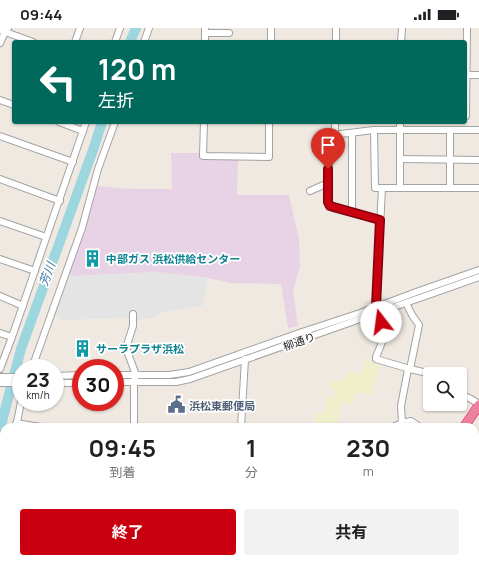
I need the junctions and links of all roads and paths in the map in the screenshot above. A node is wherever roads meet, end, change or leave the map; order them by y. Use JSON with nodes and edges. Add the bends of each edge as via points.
{"nodes":[{"id":1,"x":80,"y":28,"type":"edge"},
{"id":2,"x":149,"y":28,"type":"edge"},
{"id":3,"x":271,"y":28,"type":"edge"},
{"id":4,"x":336,"y":28,"type":"edge"},
{"id":5,"x":402,"y":28,"type":"edge"},
{"id":6,"x":467,"y":28,"type":"edge"},
{"id":7,"x":118,"y":29,"type":"edge"},
{"id":8,"x":4,"y":30,"type":"edge"},
{"id":9,"x":205,"y":30,"type":"edge"},
{"id":10,"x":229,"y":33,"type":"dead end"},
{"id":11,"x":28,"y":40,"type":"edge"},
{"id":12,"x":76,"y":40,"type":"edge"},
{"id":13,"x":115,"y":40,"type":"edge"},
{"id":14,"x":145,"y":40,"type":"edge"},
{"id":15,"x":271,"y":40,"type":"edge"},
{"id":16,"x":336,"y":40,"type":"edge"},
{"id":17,"x":402,"y":40,"type":"edge"},
{"id":18,"x":467,"y":40,"type":"edge"},
{"id":19,"x":0,"y":43,"type":"edge"},
{"id":20,"x":467,"y":74,"type":"edge"},
{"id":21,"x":479,"y":75,"type":"edge"},
{"id":22,"x":0,"y":100,"type":"edge"},
{"id":23,"x":12,"y":105,"type":"edge"},
{"id":24,"x":64,"y":124,"type":"edge"},
{"id":25,"x":85,"y":124,"type":"edge"},
{"id":26,"x":114,"y":124,"type":"edge"},
{"id":27,"x":204,"y":124,"type":"edge"},
{"id":28,"x":270,"y":124,"type":"edge"},
{"id":29,"x":335,"y":124,"type":"edge"},
{"id":30,"x":400,"y":124,"type":"edge"},
{"id":31,"x":374,"y":130,"type":"junction"},
{"id":32,"x":400,"y":130,"type":"junction"},
{"id":33,"x":450,"y":130,"type":"junction"},
{"id":34,"x":479,"y":130,"type":"edge"},
{"id":35,"x":83,"y":131,"type":"junction"},
{"id":36,"x":352,"y":133,"type":"junction"},
{"id":37,"x":335,"y":135,"type":"junction"},
{"id":38,"x":0,"y":136,"type":"edge"},
{"id":39,"x":400,"y":159,"type":"junction"},
{"id":40,"x":450,"y":160,"type":"junction"},
{"id":41,"x":479,"y":160,"type":"edge"},
{"id":42,"x":73,"y":162,"type":"junction"},
{"id":43,"x":0,"y":179,"type":"edge"},
{"id":44,"x":328,"y":183,"type":"junction"},
{"id":45,"x":382,"y":188,"type":"junction"},
{"id":46,"x":400,"y":188,"type":"junction"},
{"id":47,"x":450,"y":188,"type":"junction"},
{"id":48,"x":479,"y":188,"type":"edge"},
{"id":49,"x":310,"y":191,"type":"dead end"},
{"id":50,"x":60,"y":201,"type":"junction"},
{"id":51,"x":352,"y":213,"type":"junction"},
{"id":52,"x":380,"y":220,"type":"junction"},
{"id":53,"x":0,"y":221,"type":"edge"},
{"id":54,"x":46,"y":237,"type":"junction"},
{"id":55,"x":0,"y":259,"type":"edge"},
{"id":56,"x":479,"y":270,"type":"edge"},
{"id":57,"x":35,"y":271,"type":"junction"},
{"id":58,"x":479,"y":277,"type":"edge"},
{"id":59,"x":0,"y":296,"type":"edge"},
{"id":60,"x":406,"y":303,"type":"junction"},
{"id":61,"x":23,"y":306,"type":"junction"},
{"id":62,"x":377,"y":310,"type":"junction"},
{"id":63,"x":133,"y":314,"type":"dead end"},
{"id":64,"x":0,"y":332,"type":"edge"},
{"id":65,"x":12,"y":337,"type":"junction"},
{"id":66,"x":35,"y":359,"type":"edge"},
{"id":67,"x":245,"y":359,"type":"junction"},
{"id":68,"x":0,"y":369,"type":"edge"},
{"id":69,"x":409,"y":369,"type":"junction"},
{"id":70,"x":423,"y":372,"type":"edge"},
{"id":71,"x":124,"y":376,"type":"edge"},
{"id":72,"x":1,"y":377,"type":"edge"},
{"id":73,"x":12,"y":377,"type":"edge"},
{"id":74,"x":135,"y":378,"type":"junction"},
{"id":75,"x":124,"y":380,"type":"edge"},
{"id":76,"x":0,"y":383,"type":"edge"},
{"id":77,"x":12,"y":383,"type":"edge"},
{"id":78,"x":467,"y":397,"type":"edge"},
{"id":79,"x":479,"y":405,"type":"edge"},
{"id":80,"x":19,"y":411,"type":"edge"},
{"id":81,"x":16,"y":423,"type":"edge"},
{"id":82,"x":134,"y":423,"type":"edge"},
{"id":83,"x":241,"y":423,"type":"edge"},
{"id":84,"x":402,"y":423,"type":"joint"},
{"id":85,"x":414,"y":423,"type":"edge"},
{"id":86,"x":467,"y":423,"type":"edge"}],
"edges":[{"from":1,"to":12,"type":"street"},
{"from":2,"to":14,"type":"street"},
{"from":3,"to":15,"type":"street"},
{"from":4,"to":16,"type":"street"},
{"from":5,"to":17,"type":"street"},
{"from":6,"to":18,"type":"street"},
{"from":7,"to":13,"type":"street"},
{"from":8,"to":11,"type":"street"},
{"from":8,"to":19,"type":"street"},
{"from":9,"to":10,"type":"street"},
{"from":20,"to":21,"type":"street"},
{"from":22,"to":23,"type":"street"},
{"from":24,"to":35,"type":"street"},
{"from":25,"to":35,"type":"street"},
{"from":26,"to":66,"type":"street","via":[[82,228]]},
{"from":27,"to":28,"type":"street","via":[[203,156],[269,157]]},
{"from":29,"to":37,"type":"street"},
{"from":30,"to":32,"type":"street"},
{"from":31,"to":32,"type":"street"},
{"from":31,"to":36,"type":"street"},
{"from":31,"to":45,"type":"street","via":[[375,188]]},
{"from":32,"to":33,"type":"street"},
{"from":32,"to":39,"type":"street"},
{"from":33,"to":34,"type":"street"},
{"from":33,"to":40,"type":"street"},
{"from":35,"to":42,"type":"street"},
{"from":36,"to":37,"type":"street"},
{"from":36,"to":51,"type":"street"},
{"from":37,"to":44,"type":"street","via":[[329,140]]},
{"from":38,"to":42,"type":"street"},
{"from":39,"to":40,"type":"street"},
{"from":39,"to":46,"type":"street"},
{"from":40,"to":41,"type":"street"},
{"from":40,"to":47,"type":"street"},
{"from":42,"to":50,"type":"street"},
{"from":43,"to":50,"type":"street"},
{"from":44,"to":49,"type":"street"},
{"from":44,"to":51,"type":"street","via":[[330,206]]},
{"from":45,"to":46,"type":"street"},
{"from":45,"to":52,"type":"street"},
{"from":46,"to":47,"type":"street"},
{"from":47,"to":48,"type":"street"},
{"from":50,"to":54,"type":"street"},
{"from":51,"to":52,"type":"street"},
{"from":52,"to":62,"type":"street"},
{"from":53,"to":54,"type":"street"},
{"from":54,"to":57,"type":"street"},
{"from":55,"to":57,"type":"street"},
{"from":56,"to":62,"type":"street","name":"柳通り"},
{"from":57,"to":61,"type":"street"},
{"from":58,"to":60,"type":"street","name":"柳通り"},
{"from":59,"to":61,"type":"street"},
{"from":60,"to":62,"type":"street","name":"柳通り"},
{"from":60,"to":69,"type":"street","via":[[419,325]]},
{"from":61,"to":65,"type":"street"},
{"from":62,"to":67,"type":"street","name":"柳通り"},
{"from":62,"to":69,"type":"street","via":[[381,322],[389,325],[376,359]]},
{"from":62,"to":74,"type":"street","name":"柳通り","via":[[302,332],[189,372]]},
{"from":63,"to":74,"type":"street","via":[[133,326],[126,348]]},
{"from":64,"to":65,"type":"street"},
{"from":65,"to":68,"type":"street"},
{"from":67,"to":74,"type":"street","name":"柳通り","via":[[176,382]]},
{"from":67,"to":83,"type":"street"},
{"from":69,"to":70,"type":"street"},
{"from":69,"to":84,"type":"street","via":[[401,406]]},
{"from":71,"to":74,"type":"street","name":"柳通り"},
{"from":72,"to":73,"type":"street"},
{"from":74,"to":75,"type":"street","name":"柳通り"},
{"from":74,"to":82,"type":"street"},
{"from":76,"to":77,"type":"street"},
{"from":78,"to":79,"type":"street"},
{"from":79,"to":86,"type":"highway"},
{"from":80,"to":81,"type":"street"},
{"from":84,"to":85,"type":"street"}]}
